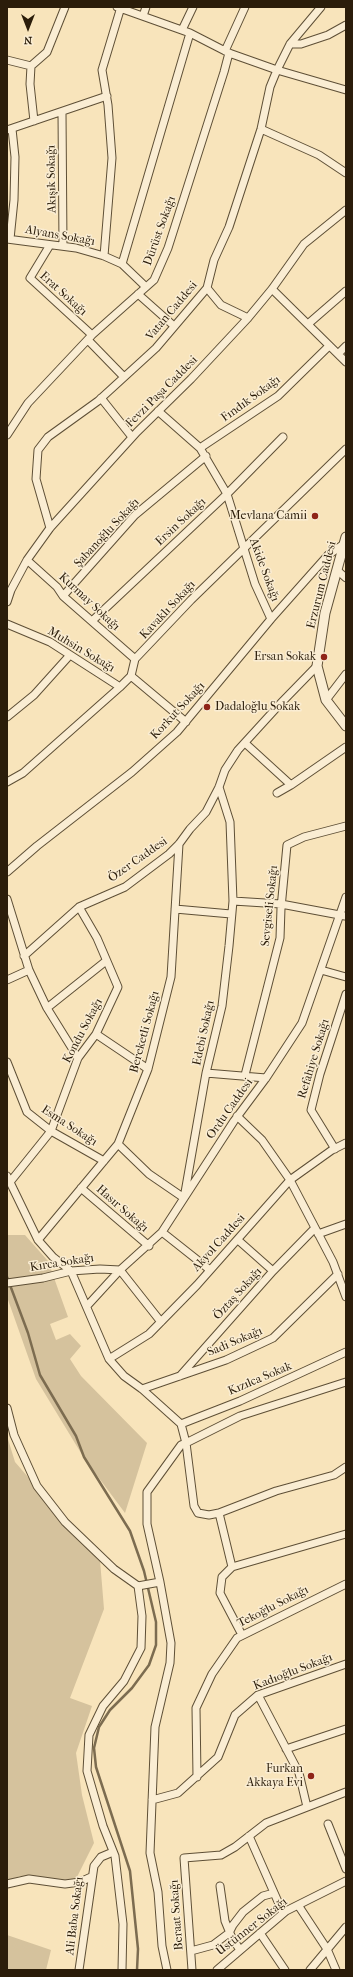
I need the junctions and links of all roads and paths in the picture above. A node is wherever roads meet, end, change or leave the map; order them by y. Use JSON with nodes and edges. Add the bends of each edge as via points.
{"nodes":[{"id":1,"x":65,"y":7,"type":"edge"},
{"id":2,"x":120,"y":7,"type":"edge"},
{"id":3,"x":146,"y":7,"type":"edge"},
{"id":4,"x":193,"y":7,"type":"edge"},
{"id":5,"x":245,"y":7,"type":"edge"},
{"id":6,"x":318,"y":8,"type":"edge"},
{"id":7,"x":143,"y":16,"type":"junction"},
{"id":8,"x":346,"y":25,"type":"edge"},
{"id":9,"x":182,"y":30,"type":"junction"},
{"id":10,"x":190,"y":33,"type":"junction"},
{"id":11,"x":290,"y":44,"type":"junction"},
{"id":12,"x":227,"y":52,"type":"junction"},
{"id":13,"x":7,"y":60,"type":"edge"},
{"id":14,"x":31,"y":66,"type":"junction"},
{"id":15,"x":277,"y":70,"type":"junction"},
{"id":16,"x":346,"y":90,"type":"edge"},
{"id":17,"x":107,"y":96,"type":"junction"},
{"id":18,"x":62,"y":112,"type":"junction"},
{"id":19,"x":34,"y":122,"type":"junction"},
{"id":20,"x":261,"y":129,"type":"junction"},
{"id":21,"x":10,"y":130,"type":"edge"},
{"id":22,"x":346,"y":173,"type":"edge"},
{"id":23,"x":346,"y":210,"type":"edge"},
{"id":24,"x":9,"y":239,"type":"edge"},
{"id":25,"x":50,"y":245,"type":"junction"},
{"id":26,"x":64,"y":246,"type":"junction"},
{"id":27,"x":104,"y":256,"type":"junction"},
{"id":28,"x":122,"y":264,"type":"junction"},
{"id":29,"x":146,"y":287,"type":"junction"},
{"id":30,"x":207,"y":288,"type":"junction"},
{"id":31,"x":272,"y":289,"type":"junction"},
{"id":32,"x":346,"y":291,"type":"edge"},
{"id":33,"x":138,"y":294,"type":"junction"},
{"id":34,"x":248,"y":318,"type":"junction"},
{"id":35,"x":308,"y":324,"type":"junction"},
{"id":36,"x":174,"y":326,"type":"junction"},
{"id":37,"x":90,"y":338,"type":"junction"},
{"id":38,"x":330,"y":346,"type":"junction"},
{"id":39,"x":346,"y":346,"type":"edge"},
{"id":40,"x":338,"y":354,"type":"junction"},
{"id":41,"x":346,"y":362,"type":"edge"},
{"id":42,"x":124,"y":377,"type":"junction"},
{"id":43,"x":101,"y":398,"type":"junction"},
{"id":44,"x":158,"y":411,"type":"junction"},
{"id":45,"x":7,"y":435,"type":"edge"},
{"id":46,"x":132,"y":437,"type":"junction"},
{"id":47,"x":283,"y":437,"type":"dead end"},
{"id":48,"x":200,"y":448,"type":"junction"},
{"id":49,"x":346,"y":449,"type":"edge"},
{"id":50,"x":206,"y":456,"type":"junction"},
{"id":51,"x":227,"y":494,"type":"junction"},
{"id":52,"x":50,"y":528,"type":"junction"},
{"id":53,"x":345,"y":541,"type":"edge"},
{"id":54,"x":243,"y":549,"type":"junction"},
{"id":55,"x":27,"y":560,"type":"junction"},
{"id":56,"x":337,"y":570,"type":"junction"},
{"id":57,"x":346,"y":578,"type":"edge"},
{"id":58,"x":63,"y":596,"type":"junction"},
{"id":59,"x":7,"y":602,"type":"edge"},
{"id":60,"x":271,"y":619,"type":"junction"},
{"id":61,"x":92,"y":621,"type":"junction"},
{"id":62,"x":7,"y":624,"type":"edge"},
{"id":63,"x":70,"y":655,"type":"junction"},
{"id":64,"x":135,"y":660,"type":"junction"},
{"id":65,"x":317,"y":666,"type":"junction"},
{"id":66,"x":346,"y":674,"type":"edge"},
{"id":67,"x":131,"y":676,"type":"junction"},
{"id":68,"x":120,"y":687,"type":"junction"},
{"id":69,"x":326,"y":700,"type":"junction"},
{"id":70,"x":7,"y":717,"type":"edge"},
{"id":71,"x":186,"y":722,"type":"junction"},
{"id":72,"x":346,"y":726,"type":"edge"},
{"id":73,"x":245,"y":743,"type":"junction"},
{"id":74,"x":346,"y":747,"type":"edge"},
{"id":75,"x":7,"y":782,"type":"edge"},
{"id":76,"x":291,"y":785,"type":"junction"},
{"id":77,"x":219,"y":787,"type":"junction"},
{"id":78,"x":278,"y":792,"type":"dead end"},
{"id":79,"x":346,"y":826,"type":"edge"},
{"id":80,"x":180,"y":844,"type":"junction"},
{"id":81,"x":7,"y":872,"type":"edge"},
{"id":82,"x":346,"y":897,"type":"edge"},
{"id":83,"x":7,"y":899,"type":"edge"},
{"id":84,"x":233,"y":901,"type":"junction"},
{"id":85,"x":281,"y":904,"type":"junction"},
{"id":86,"x":79,"y":907,"type":"junction"},
{"id":87,"x":175,"y":909,"type":"junction"},
{"id":88,"x":231,"y":914,"type":"junction"},
{"id":89,"x":344,"y":915,"type":"edge"},
{"id":90,"x":24,"y":956,"type":"junction"},
{"id":91,"x":106,"y":961,"type":"junction"},
{"id":92,"x":30,"y":970,"type":"junction"},
{"id":93,"x":321,"y":970,"type":"junction"},
{"id":94,"x":346,"y":977,"type":"edge"},
{"id":95,"x":7,"y":980,"type":"edge"},
{"id":96,"x":346,"y":994,"type":"edge"},
{"id":97,"x":47,"y":1008,"type":"junction"},
{"id":98,"x":96,"y":1034,"type":"junction"},
{"id":99,"x":78,"y":1058,"type":"junction"},
{"id":100,"x":7,"y":1062,"type":"edge"},
{"id":101,"x":148,"y":1069,"type":"junction"},
{"id":102,"x":206,"y":1073,"type":"junction"},
{"id":103,"x":245,"y":1075,"type":"junction"},
{"id":104,"x":266,"y":1078,"type":"junction"},
{"id":105,"x":237,"y":1116,"type":"junction"},
{"id":106,"x":51,"y":1131,"type":"junction"},
{"id":107,"x":346,"y":1143,"type":"edge"},
{"id":108,"x":118,"y":1144,"type":"junction"},
{"id":109,"x":334,"y":1149,"type":"junction"},
{"id":110,"x":104,"y":1161,"type":"junction"},
{"id":111,"x":8,"y":1179,"type":"edge"},
{"id":112,"x":290,"y":1180,"type":"junction"},
{"id":113,"x":81,"y":1188,"type":"junction"},
{"id":114,"x":184,"y":1198,"type":"junction"},
{"id":115,"x":346,"y":1224,"type":"edge"},
{"id":116,"x":317,"y":1231,"type":"junction"},
{"id":117,"x":162,"y":1232,"type":"junction"},
{"id":118,"x":38,"y":1240,"type":"junction"},
{"id":119,"x":238,"y":1240,"type":"junction"},
{"id":120,"x":149,"y":1246,"type":"junction"},
{"id":121,"x":120,"y":1270,"type":"junction"},
{"id":122,"x":210,"y":1270,"type":"junction"},
{"id":123,"x":71,"y":1271,"type":"junction"},
{"id":124,"x":273,"y":1271,"type":"junction"},
{"id":125,"x":338,"y":1274,"type":"junction"},
{"id":126,"x":10,"y":1283,"type":"edge"},
{"id":127,"x":346,"y":1297,"type":"edge"},
{"id":128,"x":87,"y":1306,"type":"junction"},
{"id":129,"x":160,"y":1322,"type":"junction"},
{"id":130,"x":346,"y":1352,"type":"edge"},
{"id":131,"x":109,"y":1359,"type":"junction"},
{"id":132,"x":180,"y":1376,"type":"junction"},
{"id":133,"x":346,"y":1382,"type":"edge"},
{"id":134,"x":142,"y":1389,"type":"junction"},
{"id":135,"x":7,"y":1408,"type":"edge"},
{"id":136,"x":180,"y":1424,"type":"junction"},
{"id":137,"x":186,"y":1443,"type":"junction"},
{"id":138,"x":346,"y":1467,"type":"edge"},
{"id":139,"x":219,"y":1513,"type":"junction"},
{"id":140,"x":346,"y":1534,"type":"edge"},
{"id":141,"x":232,"y":1567,"type":"junction"},
{"id":142,"x":160,"y":1582,"type":"junction"},
{"id":143,"x":346,"y":1584,"type":"edge"},
{"id":144,"x":140,"y":1586,"type":"junction"},
{"id":145,"x":242,"y":1635,"type":"junction"},
{"id":146,"x":346,"y":1664,"type":"edge"},
{"id":147,"x":258,"y":1695,"type":"junction"},
{"id":148,"x":346,"y":1729,"type":"edge"},
{"id":149,"x":286,"y":1749,"type":"junction"},
{"id":150,"x":197,"y":1777,"type":"junction"},
{"id":151,"x":346,"y":1792,"type":"edge"},
{"id":152,"x":152,"y":1800,"type":"junction"},
{"id":153,"x":307,"y":1807,"type":"junction"},
{"id":154,"x":328,"y":1824,"type":"dead end"},
{"id":155,"x":249,"y":1836,"type":"junction"},
{"id":156,"x":113,"y":1852,"type":"junction"},
{"id":157,"x":346,"y":1869,"type":"edge"},
{"id":158,"x":91,"y":1877,"type":"junction"},
{"id":159,"x":346,"y":1882,"type":"edge"},
{"id":160,"x":7,"y":1884,"type":"edge"},
{"id":161,"x":220,"y":1886,"type":"dead end"},
{"id":162,"x":274,"y":1893,"type":"junction"},
{"id":163,"x":298,"y":1905,"type":"junction"},
{"id":164,"x":283,"y":1913,"type":"junction"},
{"id":165,"x":346,"y":1927,"type":"edge"},
{"id":166,"x":229,"y":1933,"type":"junction"},
{"id":167,"x":260,"y":1933,"type":"junction"},
{"id":168,"x":327,"y":1949,"type":"junction"},
{"id":169,"x":240,"y":1950,"type":"junction"},
{"id":170,"x":191,"y":1951,"type":"junction"},
{"id":171,"x":79,"y":1970,"type":"edge"},
{"id":172,"x":122,"y":1970,"type":"edge"},
{"id":173,"x":167,"y":1970,"type":"edge"},
{"id":174,"x":192,"y":1970,"type":"edge"},
{"id":175,"x":217,"y":1970,"type":"edge"},
{"id":176,"x":285,"y":1970,"type":"edge"},
{"id":177,"x":310,"y":1970,"type":"edge"},
{"id":178,"x":336,"y":1970,"type":"edge"}],
"edges":[{"from":1,"to":14,"type":"street","via":[[47,52]]},
{"from":2,"to":7,"type":"street"},
{"from":2,"to":17,"type":"street","via":[[102,70]]},
{"from":3,"to":7,"type":"street"},
{"from":4,"to":9,"type":"street"},
{"from":5,"to":12,"type":"street","name":"Dürüst Sokağı"},
{"from":6,"to":11,"type":"street","name":"Vatan Caddesi"},
{"from":7,"to":9,"type":"street"},
{"from":8,"to":11,"type":"street","via":[[328,35],[301,44]]},
{"from":9,"to":10,"type":"street"},
{"from":10,"to":12,"type":"street"},
{"from":10,"to":28,"type":"street"},
{"from":11,"to":15,"type":"street","name":"Vatan Caddesi"},
{"from":12,"to":15,"type":"street"},
{"from":12,"to":29,"type":"street","name":"Dürüst Sokağı","via":[[222,79],[168,248],[154,280]]},
{"from":13,"to":14,"type":"street"},
{"from":14,"to":19,"type":"street"},
{"from":15,"to":16,"type":"street"},
{"from":15,"to":20,"type":"street","name":"Vatan Caddesi","via":[[270,87]]},
{"from":17,"to":18,"type":"street"},
{"from":17,"to":27,"type":"street","via":[[112,158]]},
{"from":18,"to":19,"type":"street"},
{"from":18,"to":26,"type":"street","name":"Akışık Sokağı"},
{"from":19,"to":21,"type":"street"},
{"from":20,"to":22,"type":"street","via":[[319,155]]},
{"from":20,"to":30,"type":"street","name":"Vatan Caddesi","via":[[229,227],[214,260]]},
{"from":21,"to":24,"type":"street","via":[[14,157],[14,200]]},
{"from":23,"to":31,"type":"street","name":"Fevzi Paşa Caddesi","via":[[304,244]]},
{"from":24,"to":25,"type":"street","name":"Alyans Sokağı"},
{"from":25,"to":26,"type":"street","name":"Alyans Sokağı"},
{"from":25,"to":37,"type":"street","name":"Erat Sokağı","via":[[30,278]]},
{"from":26,"to":27,"type":"street","name":"Alyans Sokağı"},
{"from":27,"to":28,"type":"street","name":"Alyans Sokağı"},
{"from":28,"to":29,"type":"street","name":"Alyans Sokağı"},
{"from":29,"to":33,"type":"street","name":"Dürüst Sokağı"},
{"from":30,"to":34,"type":"street","via":[[222,305]]},
{"from":30,"to":36,"type":"street","name":"Vatan Caddesi"},
{"from":31,"to":34,"type":"street","name":"Fevzi Paşa Caddesi"},
{"from":31,"to":35,"type":"street"},
{"from":32,"to":35,"type":"street"},
{"from":33,"to":36,"type":"street"},
{"from":33,"to":37,"type":"street","name":"Dürüst Sokağı"},
{"from":34,"to":44,"type":"street","name":"Fevzi Paşa Caddesi"},
{"from":35,"to":38,"type":"street"},
{"from":36,"to":42,"type":"street","name":"Vatan Caddesi","via":[[156,348]]},
{"from":37,"to":42,"type":"street","name":"Erat Sokağı"},
{"from":37,"to":45,"type":"street","name":"Dürüst Sokağı","via":[[28,404]]},
{"from":38,"to":40,"type":"street"},
{"from":38,"to":48,"type":"street","name":"Fındık Sokağı","via":[[278,396]]},
{"from":39,"to":40,"type":"street"},
{"from":40,"to":41,"type":"street"},
{"from":42,"to":43,"type":"street","name":"Vatan Caddesi"},
{"from":43,"to":46,"type":"street"},
{"from":43,"to":52,"type":"street","name":"Vatan Caddesi","via":[[48,437],[38,450],[36,479]]},
{"from":44,"to":46,"type":"street","name":"Fevzi Paşa Caddesi"},
{"from":44,"to":48,"type":"street","name":"Akide Sokağı"},
{"from":46,"to":52,"type":"street","name":"Fevzi Paşa Caddesi"},
{"from":47,"to":51,"type":"street","name":"Ersin Sokağı"},
{"from":48,"to":50,"type":"street","name":"Akide Sokağı"},
{"from":49,"to":54,"type":"street","name":"Kavaklı Sokağı"},
{"from":50,"to":51,"type":"street","name":"Akide Sokağı"},
{"from":50,"to":58,"type":"street","name":"Şabanoğlu Sokağı","via":[[135,515]]},
{"from":51,"to":54,"type":"street","name":"Akide Sokağı"},
{"from":51,"to":61,"type":"street","name":"Ersin Sokağı"},
{"from":52,"to":55,"type":"street","name":"Fevzi Paşa Caddesi"},
{"from":53,"to":56,"type":"street","name":"Erzurum Caddesi"},
{"from":53,"to":60,"type":"street","name":"Korkut Sokağı","via":[[328,554]]},
{"from":54,"to":60,"type":"street","name":"Akide Sokağı","via":[[254,584]]},
{"from":54,"to":64,"type":"street","name":"Kavaklı Sokağı"},
{"from":55,"to":58,"type":"street","name":"Kurmay Sokağı","via":[[57,587]]},
{"from":55,"to":59,"type":"street","name":"Fevzi Paşa Caddesi"},
{"from":56,"to":57,"type":"street"},
{"from":56,"to":65,"type":"street","name":"Erzurum Caddesi","via":[[325,614]]},
{"from":58,"to":61,"type":"street","name":"Kurmay Sokağı"},
{"from":60,"to":71,"type":"street","name":"Korkut Sokağı"},
{"from":61,"to":64,"type":"street","name":"Kurmay Sokağı"},
{"from":62,"to":63,"type":"street","name":"Muhsin Sokağı","via":[[50,642]]},
{"from":63,"to":68,"type":"street","name":"Muhsin Sokağı"},
{"from":63,"to":70,"type":"street","via":[[34,695]]},
{"from":64,"to":67,"type":"street","name":"Kavaklı Sokağı"},
{"from":65,"to":69,"type":"street","name":"Erzurum Caddesi"},
{"from":65,"to":73,"type":"street","name":"Özer Caddesi"},
{"from":66,"to":69,"type":"street"},
{"from":67,"to":68,"type":"street"},
{"from":67,"to":71,"type":"street"},
{"from":68,"to":75,"type":"street","via":[[23,773]]},
{"from":69,"to":72,"type":"street","name":"Erzurum Caddesi"},
{"from":71,"to":81,"type":"street","name":"Korkut Sokağı","via":[[132,772]]},
{"from":73,"to":76,"type":"street"},
{"from":73,"to":77,"type":"street","name":"Özer Caddesi","via":[[225,770]]},
{"from":74,"to":76,"type":"street"},
{"from":76,"to":78,"type":"street"},
{"from":77,"to":80,"type":"street","name":"Özer Caddesi","via":[[206,812],[190,828]]},
{"from":77,"to":84,"type":"street","name":"Edebi Sokağı","via":[[230,822]]},
{"from":79,"to":85,"type":"street","name":"Sevgiseli Sokağı","via":[[304,837],[287,845]]},
{"from":80,"to":86,"type":"street","name":"Özer Caddesi","via":[[125,886]]},
{"from":80,"to":87,"type":"street","name":"Bereketli Sokağı"},
{"from":82,"to":89,"type":"street","name":"Ordu Caddesi"},
{"from":83,"to":90,"type":"street"},
{"from":84,"to":85,"type":"street"},
{"from":84,"to":88,"type":"street","name":"Edebi Sokağı"},
{"from":85,"to":89,"type":"street"},
{"from":85,"to":103,"type":"street","name":"Sevgiseli Sokağı","via":[[280,938]]},
{"from":86,"to":90,"type":"street","name":"Özer Caddesi"},
{"from":86,"to":91,"type":"street","name":"Kondu Sokağı","via":[[97,938]]},
{"from":87,"to":88,"type":"street"},
{"from":87,"to":101,"type":"street","name":"Bereketli Sokağı","via":[[171,977]]},
{"from":88,"to":102,"type":"street","name":"Edebi Sokağı","via":[[222,1006]]},
{"from":89,"to":93,"type":"street","name":"Ordu Caddesi"},
{"from":90,"to":92,"type":"street"},
{"from":91,"to":97,"type":"street"},
{"from":91,"to":98,"type":"street","name":"Kondu Sokağı","via":[[118,987]]},
{"from":92,"to":95,"type":"street"},
{"from":92,"to":97,"type":"street"},
{"from":93,"to":94,"type":"street"},
{"from":93,"to":104,"type":"street","name":"Ordu Caddesi","via":[[302,1023]]},
{"from":96,"to":109,"type":"street","name":"Refahiye Sokağı","via":[[311,1110]]},
{"from":97,"to":99,"type":"street"},
{"from":98,"to":99,"type":"street","name":"Kondu Sokağı"},
{"from":98,"to":101,"type":"street"},
{"from":99,"to":106,"type":"street","name":"Kondu Sokağı"},
{"from":100,"to":106,"type":"street","name":"Esma Sokağı","via":[[27,1112]]},
{"from":101,"to":108,"type":"street","name":"Bereketli Sokağı"},
{"from":102,"to":103,"type":"street"},
{"from":102,"to":114,"type":"street","name":"Edebi Sokağı"},
{"from":103,"to":104,"type":"street"},
{"from":104,"to":105,"type":"street","name":"Ordu Caddesi"},
{"from":105,"to":112,"type":"street","via":[[262,1140]]},
{"from":105,"to":114,"type":"street","name":"Ordu Caddesi"},
{"from":106,"to":110,"type":"street","name":"Esma Sokağı"},
{"from":106,"to":111,"type":"street","name":"Kondu Sokağı"},
{"from":107,"to":109,"type":"street","name":"Akyol Caddesi"},
{"from":108,"to":110,"type":"street","name":"Bereketli Sokağı"},
{"from":108,"to":114,"type":"street","via":[[149,1174]]},
{"from":109,"to":112,"type":"street","name":"Akyol Caddesi"},
{"from":110,"to":113,"type":"street","name":"Bereketli Sokağı"},
{"from":111,"to":118,"type":"street"},
{"from":112,"to":116,"type":"street"},
{"from":112,"to":119,"type":"street","name":"Akyol Caddesi"},
{"from":113,"to":118,"type":"street","name":"Bereketli Sokağı"},
{"from":113,"to":120,"type":"street","name":"Hasır Sokağı"},
{"from":114,"to":117,"type":"street","name":"Ordu Caddesi"},
{"from":115,"to":116,"type":"street"},
{"from":116,"to":124,"type":"street","name":"Öztaş Sokağı"},
{"from":116,"to":125,"type":"street"},
{"from":117,"to":120,"type":"street","name":"Ordu Caddesi"},
{"from":117,"to":122,"type":"street"},
{"from":118,"to":123,"type":"street","via":[[53,1257]]},
{"from":119,"to":122,"type":"street","name":"Akyol Caddesi"},
{"from":119,"to":124,"type":"street"},
{"from":120,"to":121,"type":"street","name":"Ordu Caddesi"},
{"from":121,"to":123,"type":"street","name":"Kırca Sokağı"},
{"from":121,"to":128,"type":"street","name":"Ordu Caddesi"},
{"from":121,"to":129,"type":"street"},
{"from":122,"to":129,"type":"street","name":"Akyol Caddesi"},
{"from":123,"to":126,"type":"street","name":"Kırca Sokağı"},
{"from":123,"to":128,"type":"street"},
{"from":124,"to":132,"type":"street","name":"Öztaş Sokağı"},
{"from":125,"to":127,"type":"street"},
{"from":125,"to":132,"type":"street","name":"Sadi Sokağı","via":[[273,1338],[226,1360]]},
{"from":128,"to":131,"type":"street"},
{"from":129,"to":131,"type":"street","name":"Akyol Caddesi","via":[[150,1334]]},
{"from":130,"to":136,"type":"street","name":"Kızılca Sokak","via":[[240,1401]]},
{"from":131,"to":134,"type":"street","via":[[124,1376]]},
{"from":132,"to":134,"type":"street","name":"Sadi Sokağı"},
{"from":133,"to":137,"type":"street","via":[[240,1416]]},
{"from":134,"to":136,"type":"street"},
{"from":135,"to":144,"type":"street","via":[[14,1434],[37,1486],[65,1522],[114,1569]]},
{"from":136,"to":137,"type":"street"},
{"from":137,"to":139,"type":"street","via":[[194,1506],[198,1513]]},
{"from":137,"to":142,"type":"street","via":[[181,1445],[147,1492],[147,1524]]},
{"from":138,"to":139,"type":"street","via":[[334,1475],[276,1491]]},
{"from":139,"to":141,"type":"street"},
{"from":140,"to":141,"type":"street"},
{"from":141,"to":145,"type":"street","via":[[222,1577],[220,1593]]},
{"from":142,"to":144,"type":"street"},
{"from":142,"to":152,"type":"street","via":[[171,1643],[170,1663],[155,1727]]},
{"from":143,"to":145,"type":"street","name":"Tekoğlu Sokağı"},
{"from":144,"to":156,"type":"street","via":[[141,1648],[124,1681],[103,1706],[89,1735],[87,1771]]},
{"from":145,"to":150,"type":"street","name":"Tekoğlu Sokağı","via":[[237,1638],[212,1674],[196,1708]]},
{"from":146,"to":147,"type":"street","name":"Kadıoğlu Sokağı"},
{"from":147,"to":149,"type":"street"},
{"from":147,"to":150,"type":"street","name":"Kadıoğlu Sokağı","via":[[235,1715],[218,1757]]},
{"from":148,"to":149,"type":"street"},
{"from":149,"to":153,"type":"street","via":[[299,1773]]},
{"from":150,"to":152,"type":"street","name":"Kadıoğlu Sokağı","via":[[178,1793]]},
{"from":151,"to":153,"type":"street"},
{"from":152,"to":173,"type":"street","via":[[150,1853],[158,1892],[162,1946]]},
{"from":153,"to":155,"type":"street","via":[[266,1823]]},
{"from":154,"to":157,"type":"street"},
{"from":155,"to":162,"type":"street"},
{"from":155,"to":170,"type":"street","name":"Beraat Sokağı","via":[[221,1855],[184,1858]]},
{"from":156,"to":158,"type":"street","name":"Ali Baba Sokağı","via":[[101,1857],[94,1866]]},
{"from":156,"to":172,"type":"street","via":[[123,1924]]},
{"from":158,"to":160,"type":"street","via":[[65,1884],[29,1879]]},
{"from":158,"to":171,"type":"street","name":"Ali Baba Sokağı","via":[[90,1901]]},
{"from":159,"to":163,"type":"street","name":"Üstünner Sokağı"},
{"from":161,"to":166,"type":"street"},
{"from":162,"to":164,"type":"street"},
{"from":162,"to":166,"type":"street","via":[[263,1896],[243,1912]]},
{"from":163,"to":164,"type":"street","name":"Üstünner Sokağı"},
{"from":163,"to":168,"type":"street"},
{"from":164,"to":167,"type":"street","name":"Üstünner Sokağı"},
{"from":165,"to":168,"type":"street"},
{"from":166,"to":169,"type":"street"},
{"from":166,"to":170,"type":"street","via":[[213,1945]]},
{"from":167,"to":169,"type":"street","name":"Üstünner Sokağı"},
{"from":167,"to":176,"type":"street"},
{"from":168,"to":177,"type":"street"},
{"from":168,"to":178,"type":"street"},
{"from":169,"to":175,"type":"street","name":"Üstünner Sokağı"},
{"from":170,"to":174,"type":"street","name":"Beraat Sokağı"}]}
